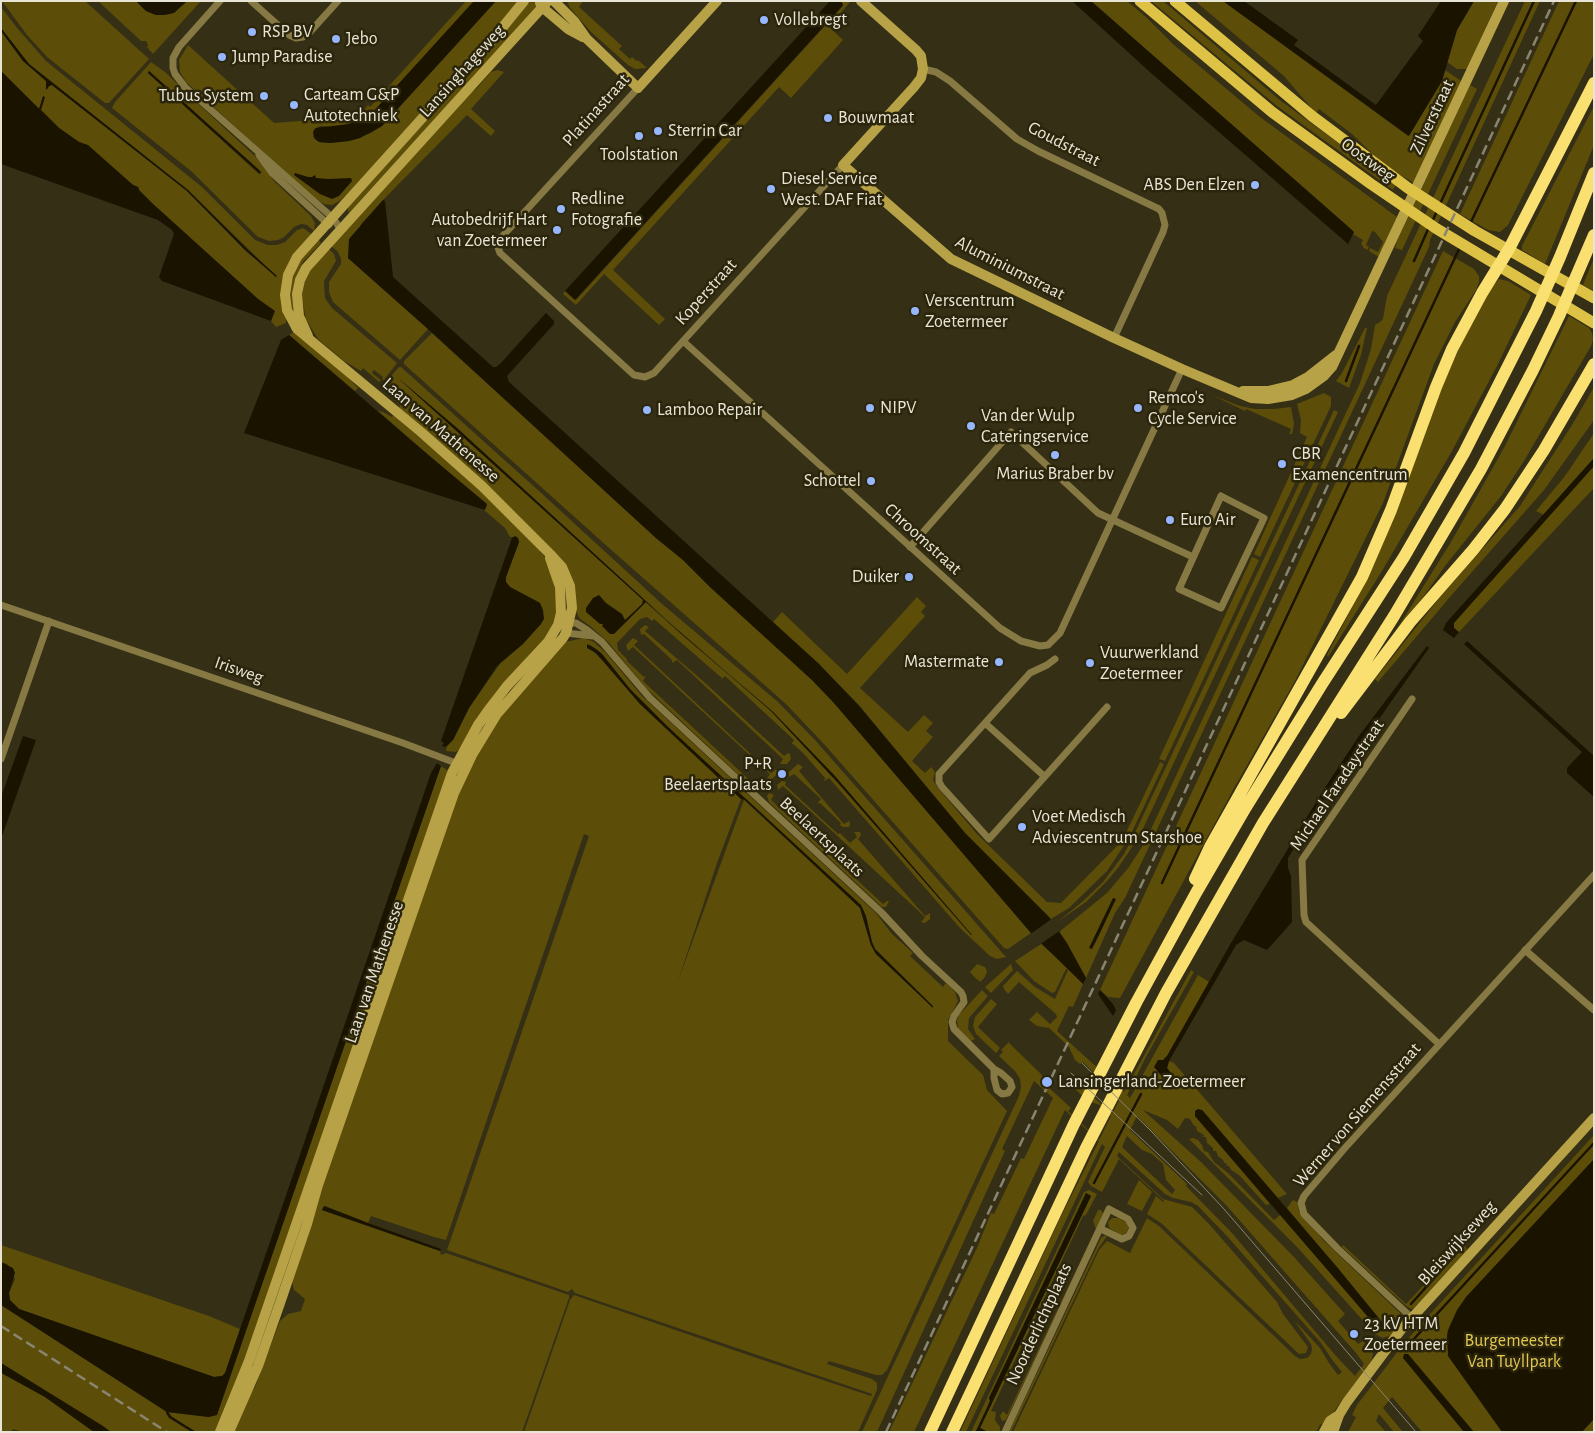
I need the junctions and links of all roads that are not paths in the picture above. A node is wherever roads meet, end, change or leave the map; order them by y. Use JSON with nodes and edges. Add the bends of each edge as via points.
{"nodes":[{"id":1,"x":220,"y":1,"type":"edge"},
{"id":2,"x":251,"y":1,"type":"edge"},
{"id":3,"x":338,"y":1,"type":"edge"},
{"id":4,"x":524,"y":1,"type":"edge"},
{"id":5,"x":554,"y":1,"type":"edge"},
{"id":6,"x":717,"y":1,"type":"edge"},
{"id":7,"x":861,"y":1,"type":"edge"},
{"id":8,"x":1140,"y":1,"type":"edge"},
{"id":9,"x":1175,"y":1,"type":"edge"},
{"id":10,"x":1504,"y":1,"type":"edge"},
{"id":11,"x":543,"y":3,"type":"edge"},
{"id":12,"x":586,"y":38,"type":"junction"},
{"id":13,"x":923,"y":69,"type":"junction"},
{"id":14,"x":1594,"y":83,"type":"edge"},
{"id":15,"x":638,"y":88,"type":"junction"},
{"id":16,"x":843,"y":165,"type":"junction"},
{"id":17,"x":1594,"y":173,"type":"edge"},
{"id":18,"x":330,"y":221,"type":"junction"},
{"id":19,"x":341,"y":230,"type":"junction"},
{"id":20,"x":1594,"y":236,"type":"edge"},
{"id":21,"x":499,"y":240,"type":"joint"},
{"id":22,"x":1508,"y":249,"type":"junction"},
{"id":23,"x":1497,"y":266,"type":"junction"},
{"id":24,"x":1594,"y":298,"type":"edge"},
{"id":25,"x":1590,"y":320,"type":"edge"},
{"id":26,"x":309,"y":337,"type":"junction"},
{"id":27,"x":1114,"y":338,"type":"junction"},
{"id":28,"x":683,"y":341,"type":"junction"},
{"id":29,"x":1594,"y":364,"type":"edge"},
{"id":30,"x":1182,"y":369,"type":"junction"},
{"id":31,"x":1112,"y":520,"type":"junction"},
{"id":32,"x":910,"y":547,"type":"junction"},
{"id":33,"x":548,"y":552,"type":"junction"},
{"id":34,"x":1193,"y":557,"type":"junction"},
{"id":35,"x":1,"y":605,"type":"edge"},
{"id":36,"x":49,"y":621,"type":"junction"},
{"id":37,"x":569,"y":622,"type":"junction"},
{"id":38,"x":558,"y":625,"type":"junction"},
{"id":39,"x":566,"y":633,"type":"junction"},
{"id":40,"x":593,"y":636,"type":"junction"},
{"id":41,"x":1055,"y":659,"type":"dead end"},
{"id":42,"x":1412,"y":699,"type":"dead end"},
{"id":43,"x":1107,"y":707,"type":"dead end"},
{"id":44,"x":985,"y":723,"type":"junction"},
{"id":45,"x":1,"y":759,"type":"edge"},
{"id":46,"x":461,"y":765,"type":"junction"},
{"id":47,"x":1293,"y":774,"type":"junction"},
{"id":48,"x":1044,"y":776,"type":"junction"},
{"id":49,"x":1594,"y":874,"type":"edge"},
{"id":50,"x":1525,"y":950,"type":"junction"},
{"id":51,"x":1136,"y":1003,"type":"junction"},
{"id":52,"x":1594,"y":1010,"type":"edge"},
{"id":53,"x":1439,"y":1044,"type":"junction"},
{"id":54,"x":994,"y":1069,"type":"dead end"},
{"id":55,"x":1594,"y":1118,"type":"edge"},
{"id":56,"x":1101,"y":1229,"type":"junction"},
{"id":57,"x":1412,"y":1318,"type":"junction"},
{"id":58,"x":1339,"y":1415,"type":"junction"},
{"id":59,"x":224,"y":1430,"type":"edge"},
{"id":60,"x":930,"y":1432,"type":"edge"},
{"id":61,"x":952,"y":1432,"type":"edge"},
{"id":62,"x":1005,"y":1432,"type":"edge"},
{"id":63,"x":1324,"y":1432,"type":"edge"},
{"id":64,"x":1333,"y":1432,"type":"edge"}],
"edges":[{"from":1,"to":18,"type":"street","via":[[178,47],[173,68],[178,79],[254,149],[272,173]]},
{"from":2,"to":3,"type":"street","via":[[296,38],[310,32]]},
{"from":4,"to":18,"type":"street","name":"Lansinghageweg"},
{"from":5,"to":12,"type":"street"},
{"from":6,"to":15,"type":"street","name":"Platinastraat"},
{"from":7,"to":13,"type":"street","via":[[916,50]]},
{"from":8,"to":23,"type":"main road","name":"Oostweg","via":[[1272,112],[1400,204]]},
{"from":9,"to":22,"type":"main road","name":"Oostweg","via":[[1312,116],[1408,188]]},
{"from":10,"to":30,"type":"street","name":"Zilverstraat","via":[[1337,355],[1293,385],[1268,391],[1237,392]]},
{"from":11,"to":12,"type":"street","via":[[568,29]]},
{"from":11,"to":19,"type":"street","name":"Lansinghageweg"},
{"from":12,"to":15,"type":"street"},
{"from":13,"to":16,"type":"street","name":"Koperstraat","via":[[914,87]]},
{"from":13,"to":27,"type":"street","name":"Goudstraat","via":[[936,72],[950,81],[1017,139],[1162,213],[1163,232]]},
{"from":14,"to":22,"type":"highway"},
{"from":15,"to":21,"type":"street","name":"Platinastraat"},
{"from":16,"to":27,"type":"street","name":"Aluminiumstraat","via":[[951,259]]},
{"from":16,"to":28,"type":"street","name":"Koperstraat"},
{"from":17,"to":51,"type":"highway","via":[[1536,311],[1457,467],[1241,816]]},
{"from":18,"to":19,"type":"street"},
{"from":18,"to":26,"type":"street","name":"Laan van Mathenesse","via":[[297,257],[288,275],[284,295],[291,319],[297,329]]},
{"from":19,"to":26,"type":"street","name":"Laan van Mathenesse","via":[[306,268],[300,280],[297,294],[299,316]]},
{"from":20,"to":47,"type":"highway","via":[[1541,353],[1481,469],[1394,616]]},
{"from":21,"to":28,"type":"street","name":"Koperstraat","via":[[497,248],[500,254],[634,375],[644,377],[654,373]]},
{"from":22,"to":23,"type":"highway"},
{"from":22,"to":24,"type":"main road","name":"Oostweg"},
{"from":23,"to":25,"type":"main road","name":"Oostweg"},
{"from":23,"to":51,"type":"highway","via":[[1447,360],[1391,510],[1362,577],[1210,847]]},
{"from":26,"to":33,"type":"street","name":"Laan van Mathenesse","via":[[482,486]]},
{"from":27,"to":30,"type":"street","name":"Aluminiumstraat"},
{"from":28,"to":32,"type":"street","name":"Chroomstraat"},
{"from":29,"to":47,"type":"highway","via":[[1505,509],[1406,628]]},
{"from":30,"to":31,"type":"street","name":"Chroomstraat"},
{"from":31,"to":32,"type":"street","via":[[1098,513],[1011,432]]},
{"from":31,"to":32,"type":"street","name":"Chroomstraat","via":[[1060,633],[1048,645],[1021,642],[1000,628]]},
{"from":31,"to":34,"type":"street"},
{"from":33,"to":37,"type":"street","name":"Laan van Mathenesse","via":[[562,567],[570,586],[572,608]]},
{"from":33,"to":38,"type":"street","name":"Laan van Mathenesse","via":[[560,587]]},
{"from":34,"to":34,"type":"street","via":[[1221,496],[1264,518],[1221,608],[1179,589]]},
{"from":35,"to":36,"type":"street","name":"Irisweg"},
{"from":36,"to":45,"type":"street"},
{"from":36,"to":46,"type":"street","name":"Irisweg"},
{"from":37,"to":38,"type":"street"},
{"from":37,"to":39,"type":"street","name":"Laan van Mathenesse"},
{"from":37,"to":40,"type":"street","name":"Beelaertsplaats"},
{"from":38,"to":39,"type":"street"},
{"from":38,"to":46,"type":"street","name":"Laan van Mathenesse","via":[[548,642],[507,686],[478,725]]},
{"from":39,"to":40,"type":"street"},
{"from":39,"to":46,"type":"street","name":"Laan van Mathenesse","via":[[497,714],[472,754]]},
{"from":40,"to":54,"type":"street","name":"Beelaertsplaats","via":[[606,646],[650,698],[881,912],[961,992],[964,1002],[953,1019],[954,1030]]},
{"from":41,"to":44,"type":"street","via":[[1030,673]]},
{"from":42,"to":53,"type":"street","name":"Michael Faradaystraat","via":[[1302,860],[1304,915],[1306,922]]},
{"from":43,"to":48,"type":"street"},
{"from":44,"to":48,"type":"street"},
{"from":44,"to":48,"type":"street","via":[[938,778],[942,787],[989,838]]},
{"from":46,"to":59,"type":"street","name":"Laan van Mathenesse"},
{"from":46,"to":59,"type":"street","name":"Laan van Mathenesse","via":[[258,1366]]},
{"from":47,"to":61,"type":"highway","via":[[1214,906],[1136,1047]]},
{"from":49,"to":50,"type":"street","name":"Werner von Siemensstraat"},
{"from":50,"to":52,"type":"street"},
{"from":50,"to":53,"type":"street","name":"Werner von Siemensstraat"},
{"from":51,"to":60,"type":"highway","via":[[1070,1132]]},
{"from":53,"to":57,"type":"street","name":"Werner von Siemensstraat","via":[[1307,1190],[1301,1203],[1304,1214]]},
{"from":55,"to":57,"type":"street","name":"Bleiswijkseweg"},
{"from":56,"to":56,"type":"street","name":"Noorderlichtplaats","via":[[1109,1209],[1130,1220],[1133,1226],[1129,1236],[1122,1239]]},
{"from":56,"to":62,"type":"street","name":"Noorderlichtplaats"},
{"from":57,"to":58,"type":"street","name":"Bleiswijkseweg"},
{"from":58,"to":63,"type":"street","via":[[1330,1421]]},
{"from":58,"to":64,"type":"street"}]}
